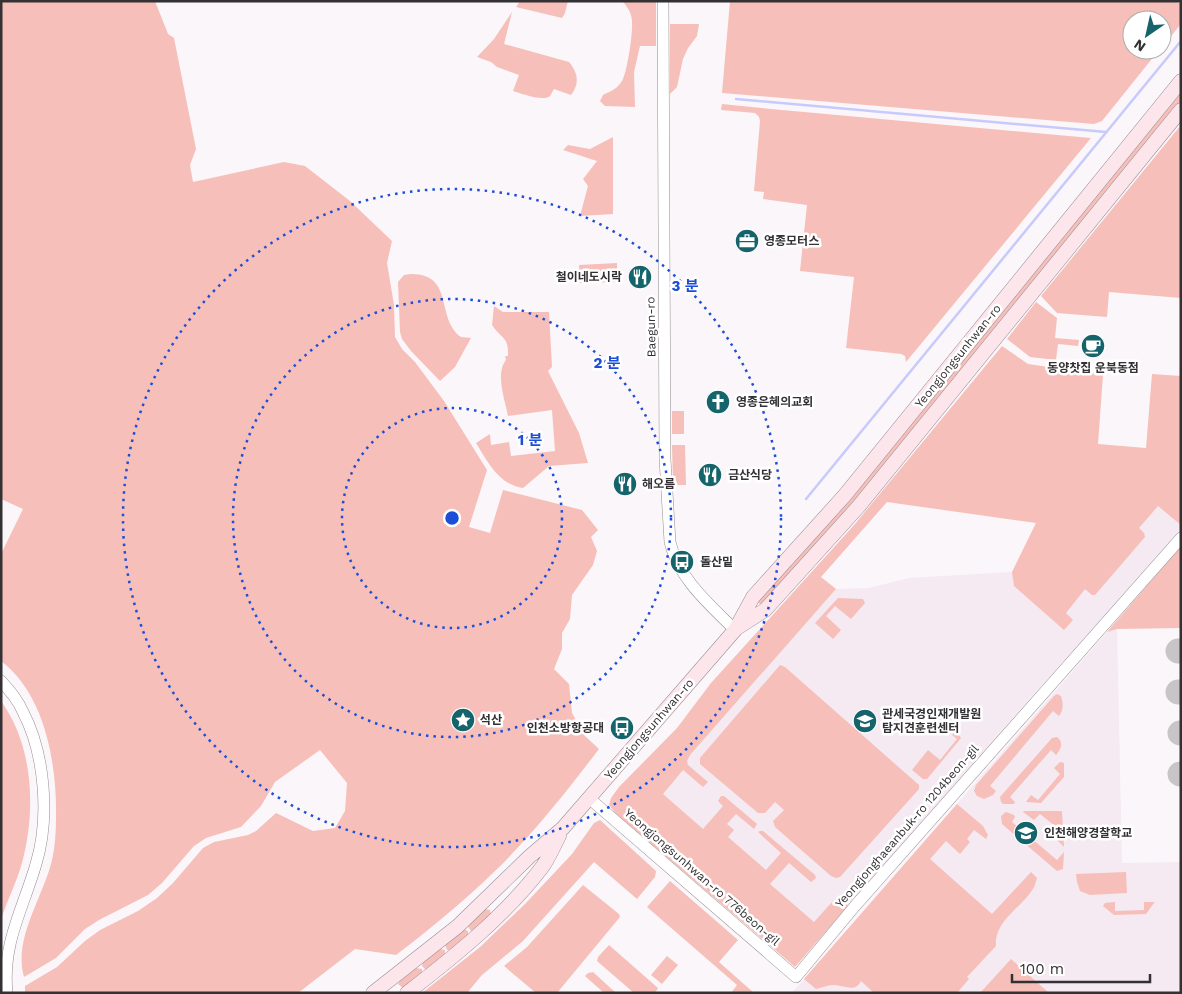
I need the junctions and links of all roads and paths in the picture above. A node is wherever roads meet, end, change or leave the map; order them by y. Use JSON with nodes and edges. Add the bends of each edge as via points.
{"nodes":[{"id":1,"x":663,"y":1,"type":"edge"},
{"id":2,"x":1181,"y":81,"type":"edge"},
{"id":3,"x":1181,"y":110,"type":"edge"},
{"id":4,"x":1181,"y":538,"type":"edge"},
{"id":5,"x":735,"y":630,"type":"junction"},
{"id":6,"x":1,"y":681,"type":"edge"},
{"id":7,"x":590,"y":798,"type":"junction"},
{"id":8,"x":563,"y":828,"type":"junction"},
{"id":9,"x":796,"y":977,"type":"joint"},
{"id":10,"x":8,"y":993,"type":"edge"},
{"id":11,"x":373,"y":993,"type":"edge"},
{"id":12,"x":407,"y":993,"type":"edge"}],
"edges":[{"from":1,"to":5,"type":"street","name":"Baegun-ro","via":[[665,459],[670,542],[673,554],[694,588]]},
{"from":2,"to":5,"type":"main road","name":"Yeongjongsunhwan-ro","via":[[845,495],[753,597]]},
{"from":3,"to":5,"type":"main road","name":"Yeongjongsunhwan-ro","via":[[859,506],[765,610]]},
{"from":4,"to":9,"type":"street","name":"Yeongjonghaeanbuk-ro 1204beon-gil","via":[[854,906]]},
{"from":5,"to":7,"type":"main road","name":"Yeongjongsunhwan-ro"},
{"from":6,"to":10,"type":"street","via":[[24,712],[41,765],[44,792],[37,861],[10,940]]},
{"from":7,"to":8,"type":"main road","name":"Yeongjongsunhwan-ro"},
{"from":7,"to":9,"type":"street","name":"Yeongjongsunhwan-ro 776beon-gil"},
{"from":8,"to":11,"type":"main road","name":"Yeongjongsunhwan-ro","via":[[458,926]]},
{"from":8,"to":12,"type":"main road","name":"Yeongjongsunhwan-ro","via":[[544,865],[507,906]]}]}
